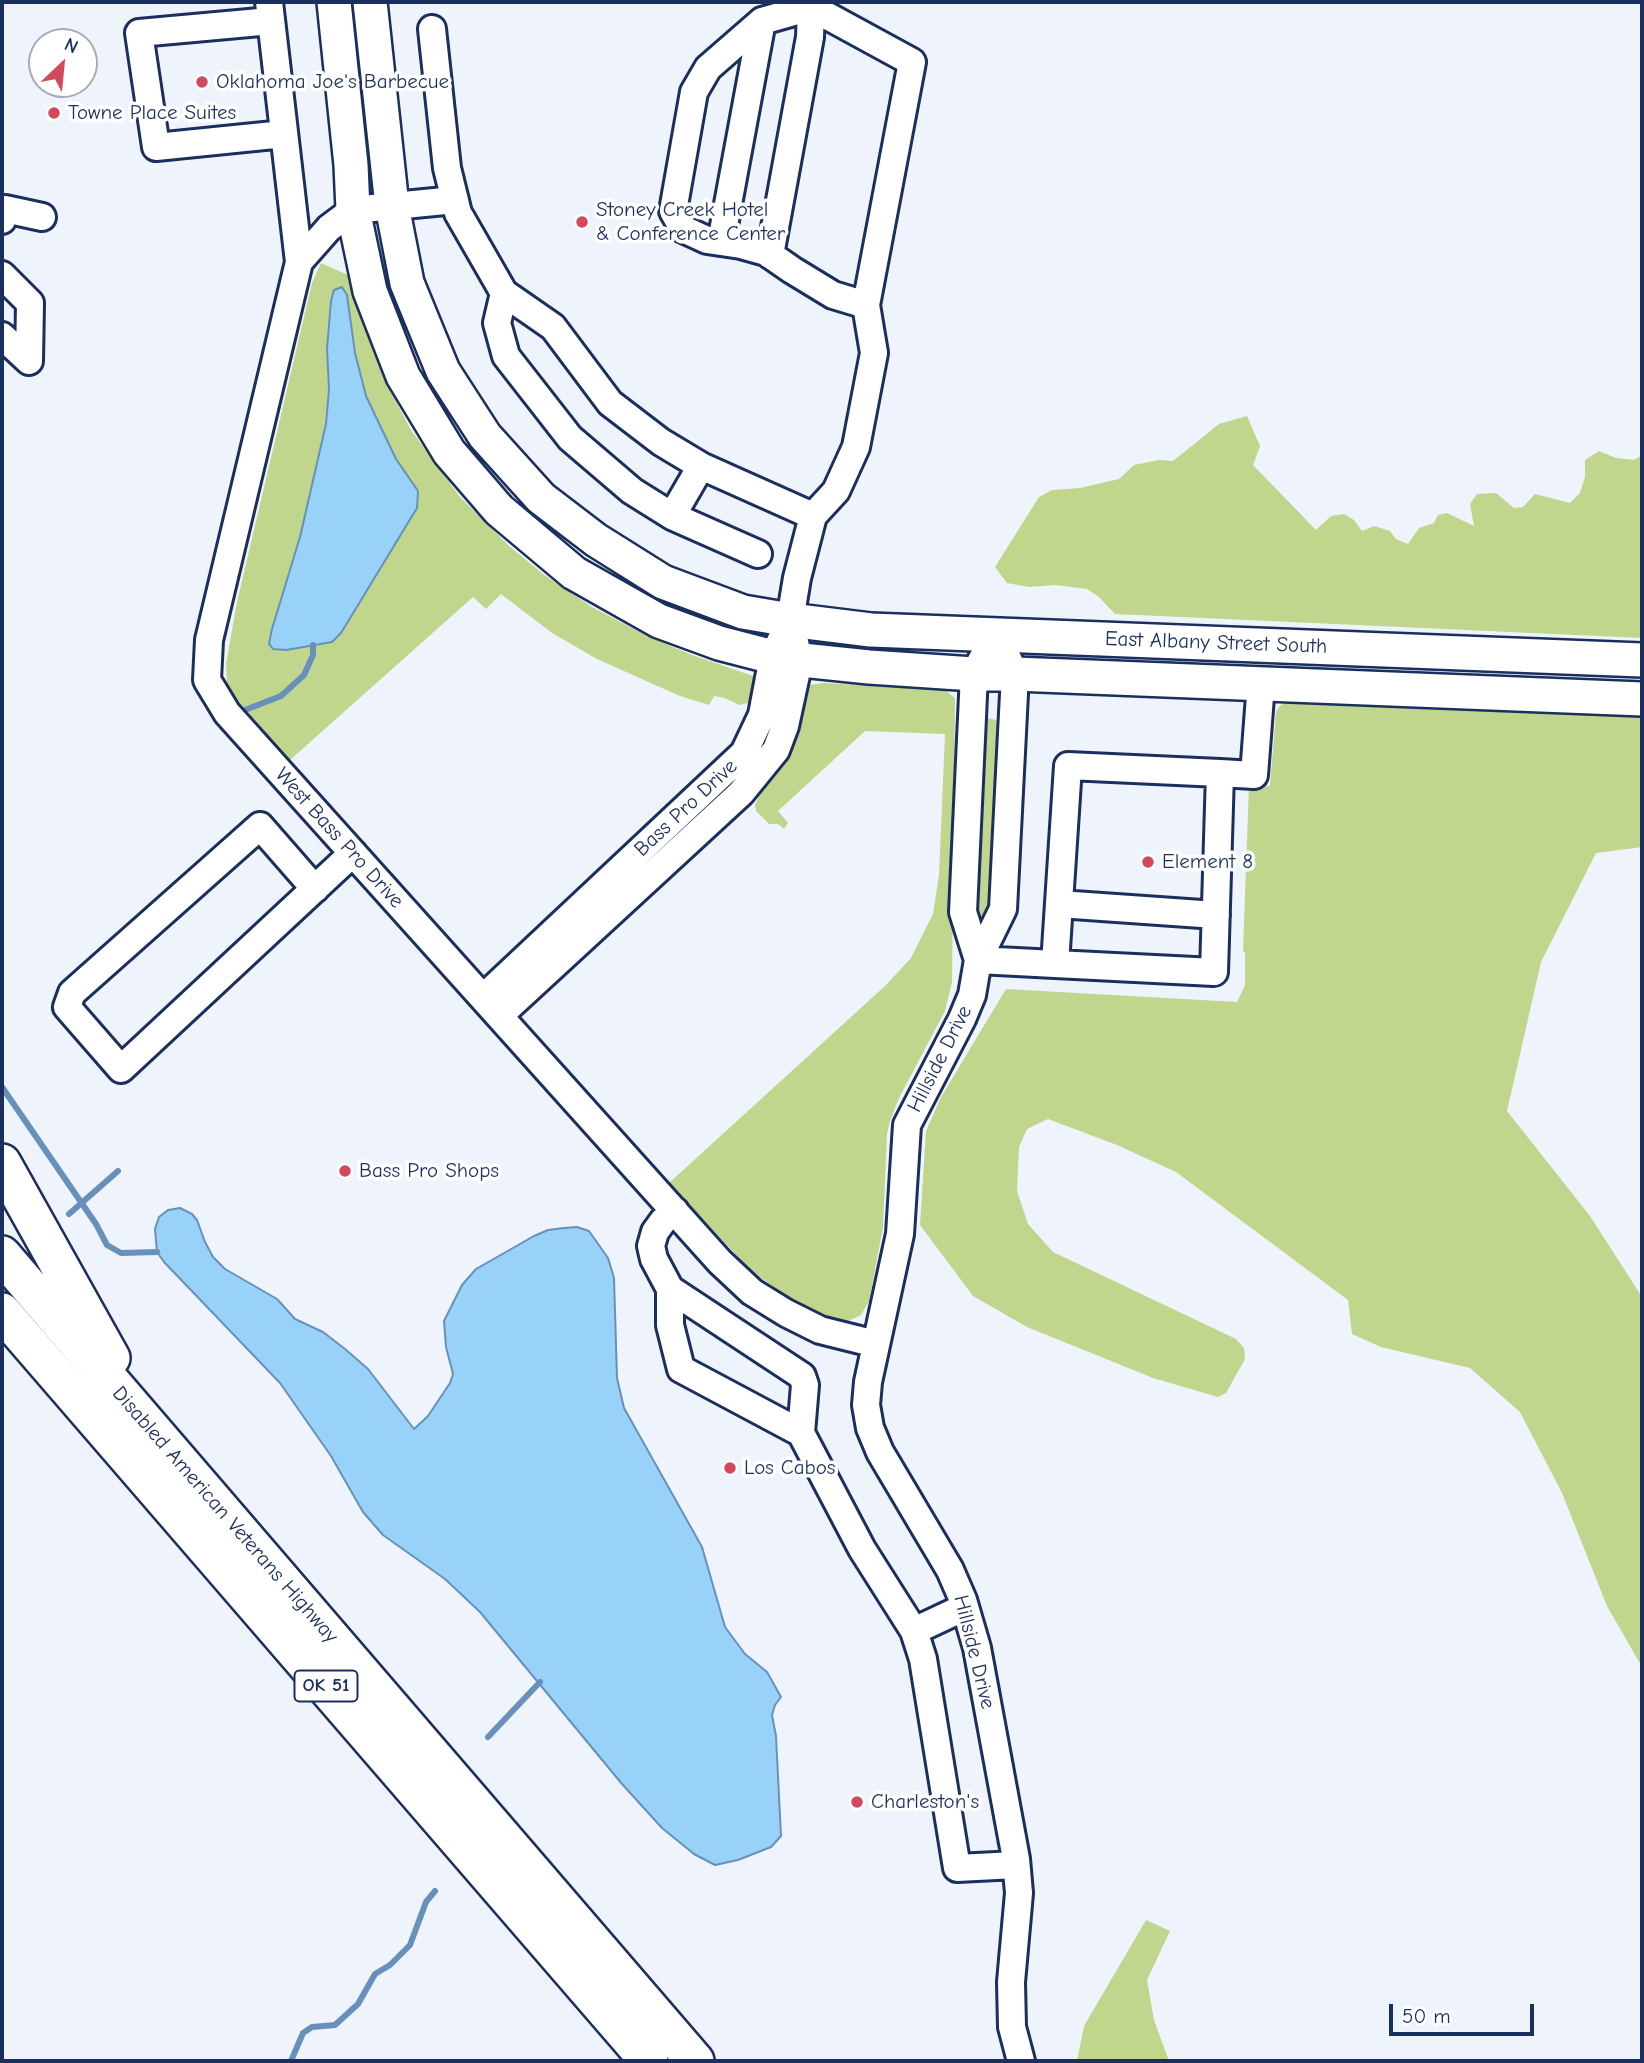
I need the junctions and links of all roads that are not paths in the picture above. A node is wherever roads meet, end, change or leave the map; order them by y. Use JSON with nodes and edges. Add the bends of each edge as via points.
{"nodes":[{"id":1,"x":334,"y":2,"type":"edge"},
{"id":2,"x":370,"y":2,"type":"edge"},
{"id":3,"x":811,"y":4,"type":"edge"},
{"id":4,"x":270,"y":11,"type":"edge"},
{"id":5,"x":762,"y":21,"type":"junction"},
{"id":6,"x":432,"y":29,"type":"dead end"},
{"id":7,"x":284,"y":134,"type":"junction"},
{"id":8,"x":455,"y":200,"type":"junction"},
{"id":9,"x":392,"y":206,"type":"junction"},
{"id":10,"x":353,"y":210,"type":"junction"},
{"id":11,"x":42,"y":217,"type":"dead end"},
{"id":12,"x":2,"y":220,"type":"edge"},
{"id":13,"x":721,"y":242,"type":"junction"},
{"id":14,"x":770,"y":255,"type":"junction"},
{"id":15,"x":299,"y":262,"type":"junction"},
{"id":16,"x":2,"y":275,"type":"edge"},
{"id":17,"x":504,"y":293,"type":"junction"},
{"id":18,"x":866,"y":305,"type":"junction"},
{"id":19,"x":2,"y":336,"type":"edge"},
{"id":20,"x":701,"y":466,"type":"junction"},
{"id":21,"x":672,"y":516,"type":"junction"},
{"id":22,"x":813,"y":516,"type":"junction"},
{"id":23,"x":758,"y":554,"type":"dead end"},
{"id":24,"x":790,"y":620,"type":"junction"},
{"id":25,"x":996,"y":633,"type":"junction"},
{"id":26,"x":786,"y":659,"type":"junction"},
{"id":27,"x":1642,"y":660,"type":"edge"},
{"id":28,"x":974,"y":674,"type":"junction"},
{"id":29,"x":1015,"y":674,"type":"junction"},
{"id":30,"x":1261,"y":684,"type":"junction"},
{"id":31,"x":1642,"y":699,"type":"edge"},
{"id":32,"x":1220,"y":773,"type":"junction"},
{"id":33,"x":354,"y":853,"type":"junction"},
{"id":34,"x":315,"y":888,"type":"junction"},
{"id":35,"x":1059,"y":904,"type":"junction"},
{"id":36,"x":1216,"y":915,"type":"junction"},
{"id":37,"x":978,"y":960,"type":"junction"},
{"id":38,"x":1055,"y":964,"type":"junction"},
{"id":39,"x":492,"y":1006,"type":"junction"},
{"id":40,"x":2,"y":1163,"type":"edge"},
{"id":41,"x":675,"y":1211,"type":"junction"},
{"id":42,"x":2,"y":1255,"type":"edge"},
{"id":43,"x":670,"y":1289,"type":"junction"},
{"id":44,"x":2,"y":1312,"type":"edge"},
{"id":45,"x":876,"y":1344,"type":"junction"},
{"id":46,"x":150,"y":1429,"type":"junction"},
{"id":47,"x":801,"y":1433,"type":"junction"},
{"id":48,"x":965,"y":1607,"type":"junction"},
{"id":49,"x":914,"y":1631,"type":"junction"},
{"id":50,"x":1017,"y":1865,"type":"junction"},
{"id":51,"x":649,"y":2061,"type":"edge"},
{"id":52,"x":695,"y":2061,"type":"edge"},
{"id":53,"x":1021,"y":2061,"type":"edge"}],
"edges":[{"from":1,"to":10,"type":"main road","name":"East Albany Street South"},
{"from":2,"to":9,"type":"main road","name":"East Albany Street South"},
{"from":3,"to":5,"type":"street"},
{"from":3,"to":14,"type":"street","via":[[810,37]]},
{"from":3,"to":18,"type":"street","via":[[912,62]]},
{"from":4,"to":7,"type":"street"},
{"from":4,"to":7,"type":"street","via":[[139,33],[156,147]]},
{"from":5,"to":13,"type":"street"},
{"from":5,"to":13,"type":"street","via":[[708,68],[694,92],[673,211],[683,229]]},
{"from":6,"to":8,"type":"street","via":[[447,168]]},
{"from":7,"to":15,"type":"street"},
{"from":8,"to":9,"type":"street"},
{"from":8,"to":17,"type":"street"},
{"from":9,"to":10,"type":"street"},
{"from":9,"to":24,"type":"main road","name":"East Albany Street South","via":[[407,283],[443,371],[485,436],[541,498],[663,582],[743,612]]},
{"from":10,"to":15,"type":"street","name":"West Bass Pro Drive","via":[[329,228]]},
{"from":10,"to":26,"type":"main road","name":"East Albany Street South","via":[[370,291],[403,376],[449,452],[499,510],[574,573],[659,621],[719,643]]},
{"from":11,"to":12,"type":"street","via":[[5,209]]},
{"from":13,"to":14,"type":"street"},
{"from":14,"to":18,"type":"street","via":[[833,295]]},
{"from":15,"to":33,"type":"street","name":"West Bass Pro Drive","via":[[209,640],[207,680],[227,713]]},
{"from":16,"to":19,"type":"street","via":[[30,303],[29,361]]},
{"from":17,"to":20,"type":"street","via":[[553,327],[610,403]]},
{"from":17,"to":21,"type":"street","via":[[498,323],[506,356],[570,438],[632,491]]},
{"from":18,"to":22,"type":"street","via":[[874,353],[856,447],[836,491]]},
{"from":20,"to":21,"type":"street"},
{"from":20,"to":22,"type":"street"},
{"from":21,"to":23,"type":"street"},
{"from":22,"to":24,"type":"street","name":"Bass Pro Drive"},
{"from":24,"to":25,"type":"main road","name":"East Albany Street South","via":[[871,629]]},
{"from":24,"to":26,"type":"street","name":"Bass Pro Drive"},
{"from":25,"to":27,"type":"main road","name":"East Albany Street South"},
{"from":25,"to":28,"type":"street","name":"Hillside Drive"},
{"from":25,"to":29,"type":"street"},
{"from":26,"to":28,"type":"main road","name":"East Albany Street South"},
{"from":26,"to":39,"type":"street","name":"Bass Pro Drive","via":[[744,753]]},
{"from":28,"to":29,"type":"main road","name":"East Albany Street South"},
{"from":28,"to":37,"type":"street","name":"Hillside Drive","via":[[963,912]]},
{"from":29,"to":30,"type":"main road","name":"East Albany Street South"},
{"from":29,"to":37,"type":"street","via":[[1003,909]]},
{"from":30,"to":31,"type":"main road","name":"East Albany Street South"},
{"from":30,"to":32,"type":"street","via":[[1254,775]]},
{"from":32,"to":35,"type":"street","via":[[1068,766]]},
{"from":32,"to":36,"type":"street"},
{"from":33,"to":34,"type":"street"},
{"from":33,"to":39,"type":"street","name":"West Bass Pro Drive"},
{"from":34,"to":34,"type":"street","via":[[121,1069],[67,1007],[72,993],[260,826]]},
{"from":35,"to":36,"type":"street"},
{"from":35,"to":38,"type":"street"},
{"from":36,"to":38,"type":"street","via":[[1214,972]]},
{"from":37,"to":38,"type":"street"},
{"from":37,"to":45,"type":"street","name":"Hillside Drive","via":[[962,1019],[907,1125],[900,1234]]},
{"from":39,"to":41,"type":"street","name":"West Bass Pro Drive"},
{"from":40,"to":46,"type":"highway"},
{"from":41,"to":43,"type":"street","via":[[655,1233],[651,1246]]},
{"from":41,"to":45,"type":"street","name":"West Bass Pro Drive","via":[[752,1292],[820,1330]]},
{"from":42,"to":46,"type":"highway","name":"Disabled American Veterans Highway","number":"OK 51"},
{"from":43,"to":47,"type":"street","via":[[802,1376]]},
{"from":43,"to":47,"type":"street","via":[[670,1325],[681,1369]]},
{"from":44,"to":51,"type":"highway","name":"Disabled American Veterans Highway","number":"OK 51"},
{"from":45,"to":48,"type":"street","name":"Hillside Drive","via":[[866,1405],[870,1428],[891,1474],[950,1570]]},
{"from":46,"to":52,"type":"highway","name":"Disabled American Veterans Highway","number":"OK 51"},
{"from":47,"to":49,"type":"street","via":[[862,1549]]},
{"from":48,"to":49,"type":"street"},
{"from":48,"to":50,"type":"street","name":"Hillside Drive","via":[[977,1648]]},
{"from":49,"to":50,"type":"street","via":[[923,1659],[957,1868]]},
{"from":50,"to":53,"type":"street","name":"Hillside Drive","via":[[1011,1983],[1012,2027]]}]}
